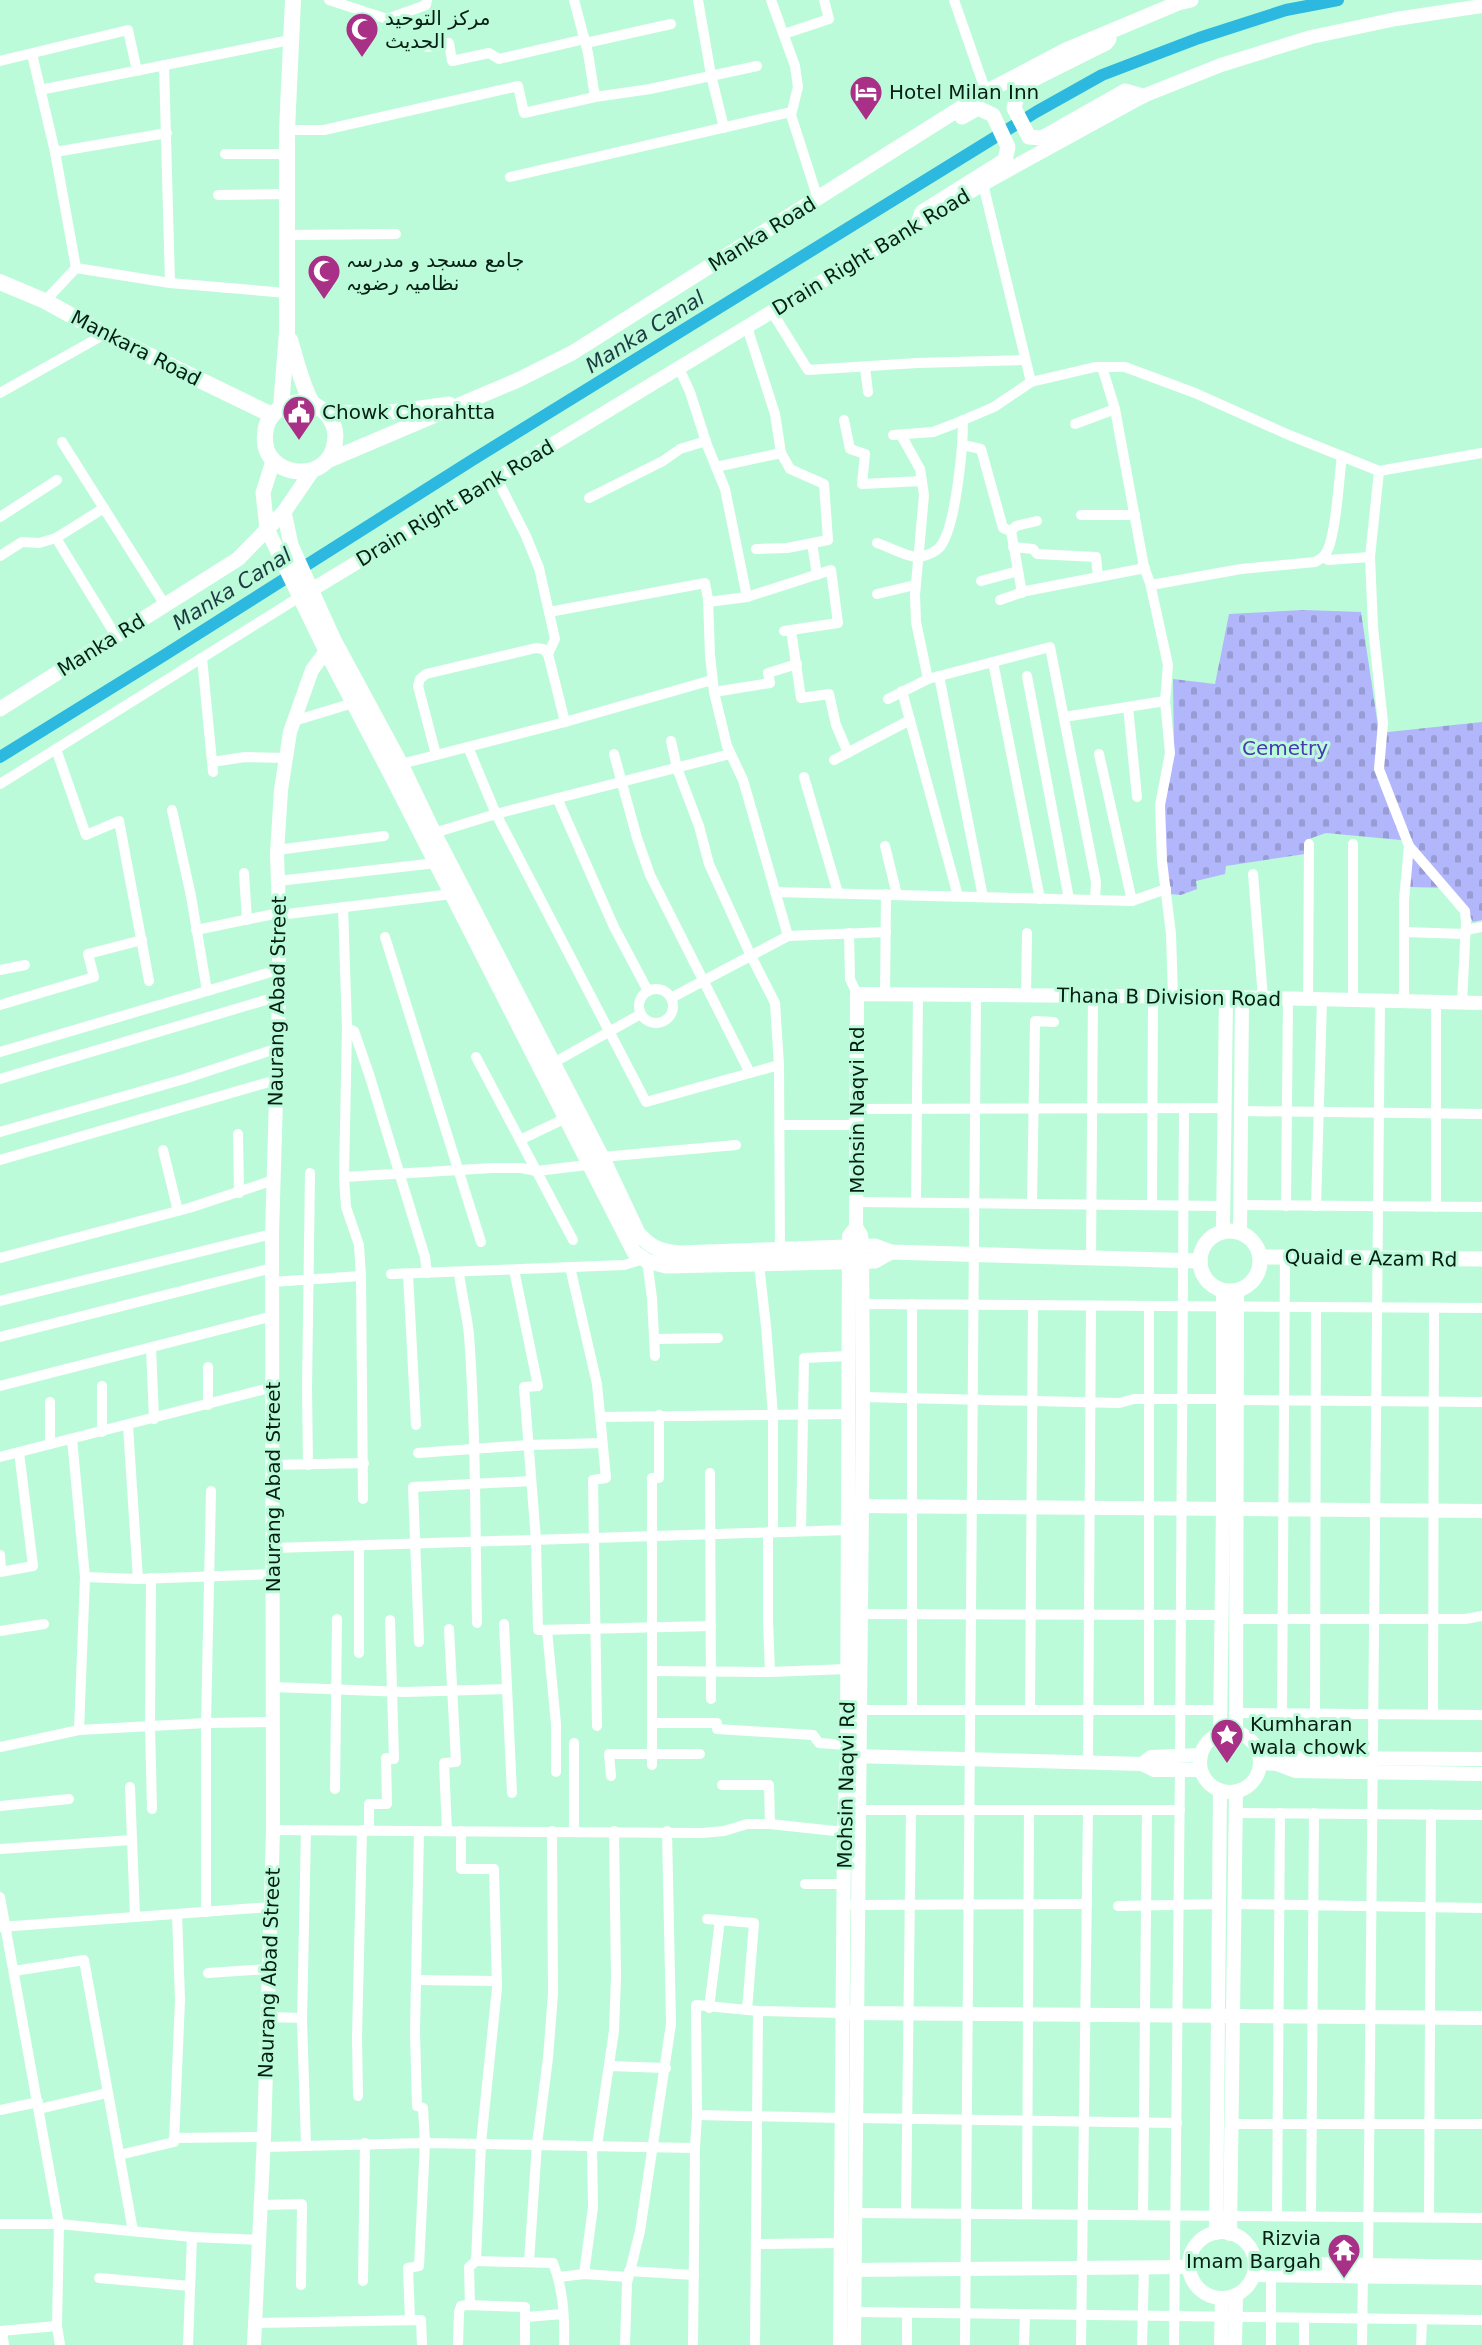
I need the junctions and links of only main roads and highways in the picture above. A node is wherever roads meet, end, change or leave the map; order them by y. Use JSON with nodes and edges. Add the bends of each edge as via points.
{"nodes":[{"id":1,"x":293,"y":0,"type":"edge"},
{"id":2,"x":1191,"y":0,"type":"edge"},
{"id":3,"x":1115,"y":29,"type":"junction"},
{"id":4,"x":1143,"y":96,"type":"road end"},
{"id":5,"x":886,"y":153,"type":"junction"},
{"id":6,"x":918,"y":224,"type":"road end"},
{"id":7,"x":0,"y":282,"type":"edge"},
{"id":8,"x":287,"y":333,"type":"junction"},
{"id":9,"x":475,"y":399,"type":"junction"},
{"id":10,"x":319,"y":408,"type":"junction"},
{"id":11,"x":277,"y":411,"type":"junction"},
{"id":12,"x":273,"y":461,"type":"junction"},
{"id":13,"x":327,"y":461,"type":"junction"},
{"id":14,"x":312,"y":471,"type":"junction"},
{"id":15,"x":284,"y":512,"type":"junction"},
{"id":16,"x":267,"y":529,"type":"junction"},
{"id":17,"x":284,"y":547,"type":"junction"},
{"id":18,"x":330,"y":645,"type":"junction"},
{"id":19,"x":0,"y":709,"type":"edge"},
{"id":20,"x":572,"y":1114,"type":"junction"},
{"id":21,"x":598,"y":1161,"type":"junction"},
{"id":22,"x":856,"y":1254,"type":"junction"},
{"id":23,"x":1260,"y":1257,"type":"junction"},
{"id":24,"x":1482,"y":1259,"type":"edge"},
{"id":25,"x":1200,"y":1261,"type":"junction"}],
"edges":[{"from":1,"to":8,"type":"main road","via":[[287,130]]},
{"from":2,"to":3,"type":"main road","name":"Manka Road"},
{"from":3,"to":4,"type":"main road","via":[[1106,43],[1020,86],[1014,108],[1029,136],[1042,138],[1125,91]]},
{"from":3,"to":5,"type":"main road","name":"Manka Road","via":[[986,92]]},
{"from":5,"to":6,"type":"main road","via":[[896,155],[978,108],[993,115],[1008,147],[1005,160],[922,212]]},
{"from":5,"to":9,"type":"main road","name":"Manka Road","via":[[572,353]]},
{"from":7,"to":11,"type":"main road","name":"Mankara Road"},
{"from":8,"to":10,"type":"main road"},
{"from":8,"to":11,"type":"main road"},
{"from":9,"to":10,"type":"main road","via":[[384,413]]},
{"from":9,"to":13,"type":"main road","name":"Manka Road"},
{"from":10,"to":11,"type":"main road","via":[[291,403]]},
{"from":10,"to":13,"type":"main road","via":[[335,431],[333,452]]},
{"from":11,"to":12,"type":"main road","via":[[264,433]]},
{"from":12,"to":14,"type":"main road","via":[[284,470]]},
{"from":12,"to":16,"type":"main road","via":[[263,493]]},
{"from":13,"to":14,"type":"main road"},
{"from":14,"to":15,"type":"main road","name":"Manka Rd"},
{"from":15,"to":16,"type":"main road","name":"Manka Rd"},
{"from":15,"to":17,"type":"main road"},
{"from":16,"to":17,"type":"main road"},
{"from":16,"to":19,"type":"main road","name":"Manka Rd","via":[[238,560]]},
{"from":17,"to":18,"type":"main road"},
{"from":18,"to":20,"type":"main road","via":[[353,703]]},
{"from":18,"to":20,"type":"main road","via":[[401,764],[554,1063]]},
{"from":20,"to":21,"type":"main road"},
{"from":21,"to":22,"type":"main road","via":[[638,1233],[655,1249],[680,1253],[780,1250]]},
{"from":21,"to":22,"type":"main road","via":[[628,1244],[645,1260],[666,1266],[759,1265]]},
{"from":22,"to":25,"type":"main road","via":[[875,1246],[891,1252]]},
{"from":23,"to":24,"type":"main road","name":"Quaid e Azam Rd"},
{"from":23,"to":25,"type":"main road","via":[[1250,1237],[1223,1231],[1205,1244]]},
{"from":23,"to":25,"type":"main road","via":[[1250,1284],[1230,1290],[1206,1280]]}]}
